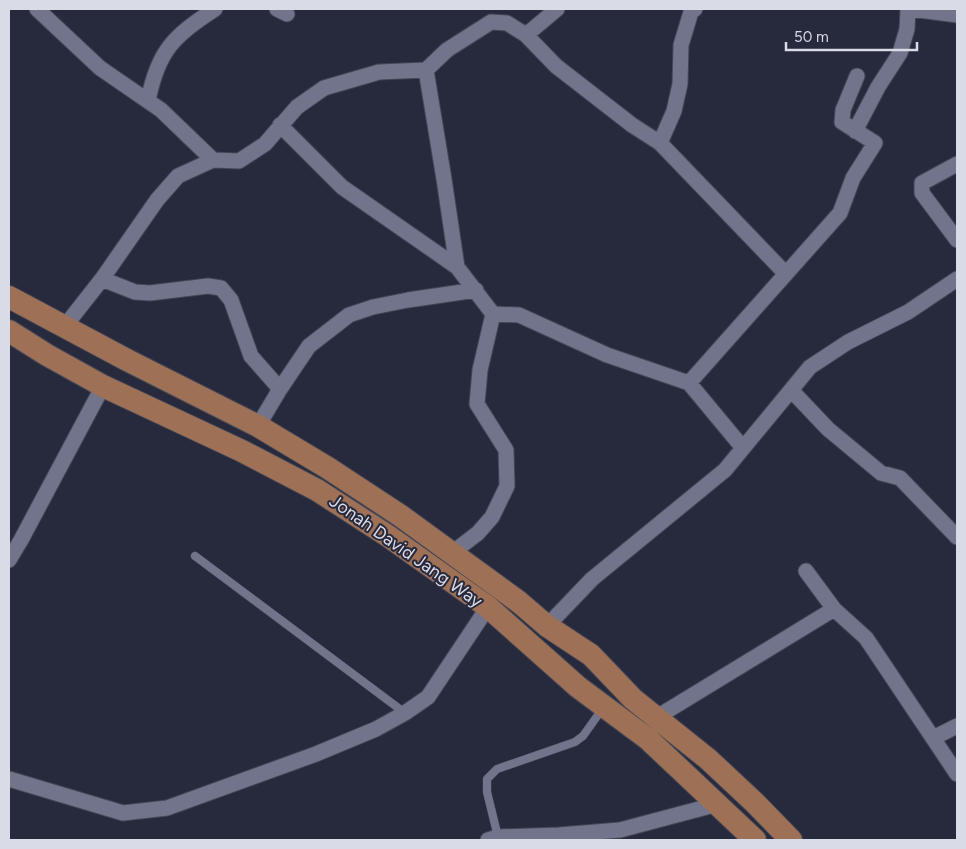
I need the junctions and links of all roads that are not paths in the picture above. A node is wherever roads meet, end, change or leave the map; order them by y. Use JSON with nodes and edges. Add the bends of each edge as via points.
{"nodes":[{"id":1,"x":37,"y":9,"type":"edge"},
{"id":2,"x":215,"y":9,"type":"edge"},
{"id":3,"x":557,"y":9,"type":"edge"},
{"id":4,"x":910,"y":9,"type":"edge"},
{"id":5,"x":692,"y":10,"type":"edge"},
{"id":6,"x":957,"y":15,"type":"edge"},
{"id":7,"x":526,"y":35,"type":"junction"},
{"id":8,"x":426,"y":70,"type":"junction"},
{"id":9,"x":857,"y":76,"type":"dead end"},
{"id":10,"x":148,"y":101,"type":"junction"},
{"id":11,"x":280,"y":125,"type":"junction"},
{"id":12,"x":856,"y":131,"type":"junction"},
{"id":13,"x":660,"y":142,"type":"junction"},
{"id":14,"x":213,"y":160,"type":"junction"},
{"id":15,"x":957,"y":164,"type":"edge"},
{"id":16,"x":957,"y":240,"type":"edge"},
{"id":17,"x":456,"y":267,"type":"junction"},
{"id":18,"x":786,"y":274,"type":"junction"},
{"id":19,"x":102,"y":278,"type":"junction"},
{"id":20,"x":957,"y":278,"type":"edge"},
{"id":21,"x":476,"y":290,"type":"junction"},
{"id":22,"x":9,"y":297,"type":"edge"},
{"id":23,"x":493,"y":314,"type":"junction"},
{"id":24,"x":66,"y":326,"type":"junction"},
{"id":25,"x":9,"y":331,"type":"edge"},
{"id":26,"x":689,"y":383,"type":"junction"},
{"id":27,"x":104,"y":386,"type":"junction"},
{"id":28,"x":280,"y":389,"type":"junction"},
{"id":29,"x":791,"y":390,"type":"junction"},
{"id":30,"x":258,"y":426,"type":"junction"},
{"id":31,"x":743,"y":448,"type":"junction"},
{"id":32,"x":957,"y":537,"type":"edge"},
{"id":33,"x":452,"y":553,"type":"junction"},
{"id":34,"x":194,"y":556,"type":"dead end"},
{"id":35,"x":9,"y":560,"type":"edge"},
{"id":36,"x":806,"y":571,"type":"dead end"},
{"id":37,"x":488,"y":608,"type":"junction"},
{"id":38,"x":834,"y":609,"type":"junction"},
{"id":39,"x":547,"y":626,"type":"junction"},
{"id":40,"x":605,"y":706,"type":"junction"},
{"id":41,"x":405,"y":713,"type":"junction"},
{"id":42,"x":657,"y":717,"type":"junction"},
{"id":43,"x":957,"y":726,"type":"edge"},
{"id":44,"x":933,"y":738,"type":"junction"},
{"id":45,"x":957,"y":774,"type":"edge"},
{"id":46,"x":9,"y":779,"type":"edge"},
{"id":47,"x":718,"y":804,"type":"junction"},
{"id":48,"x":493,"y":839,"type":"edge"},
{"id":49,"x":755,"y":840,"type":"edge"},
{"id":50,"x":791,"y":840,"type":"edge"}],
"edges":[{"from":1,"to":10,"type":"street","via":[[100,68]]},
{"from":2,"to":10,"type":"street","via":[[190,25],[159,60]]},
{"from":3,"to":7,"type":"street"},
{"from":4,"to":6,"type":"street"},
{"from":4,"to":12,"type":"street","via":[[900,53]]},
{"from":5,"to":13,"type":"street","via":[[681,45],[680,84],[674,110]]},
{"from":7,"to":8,"type":"street","via":[[507,23],[491,22],[447,50]]},
{"from":7,"to":13,"type":"street","via":[[556,66],[632,126]]},
{"from":8,"to":11,"type":"street","via":[[379,72],[324,88],[296,107]]},
{"from":8,"to":17,"type":"street"},
{"from":9,"to":12,"type":"street","via":[[843,110],[842,122]]},
{"from":10,"to":14,"type":"street"},
{"from":11,"to":14,"type":"street","via":[[265,144],[239,161]]},
{"from":11,"to":17,"type":"street","via":[[342,187]]},
{"from":12,"to":18,"type":"street","via":[[875,143],[853,178],[840,213]]},
{"from":13,"to":18,"type":"street"},
{"from":14,"to":19,"type":"street","via":[[178,176]]},
{"from":15,"to":16,"type":"street","via":[[922,182],[922,193]]},
{"from":17,"to":21,"type":"street"},
{"from":18,"to":26,"type":"street"},
{"from":19,"to":24,"type":"street"},
{"from":19,"to":28,"type":"street","via":[[135,292],[208,286],[220,288],[231,300],[251,356]]},
{"from":20,"to":29,"type":"street","via":[[908,312],[848,342],[810,367]]},
{"from":21,"to":23,"type":"street"},
{"from":21,"to":28,"type":"street","via":[[408,300],[349,315],[309,346]]},
{"from":22,"to":24,"type":"main road"},
{"from":23,"to":26,"type":"street","via":[[519,315],[537,321],[554,332],[608,355]]},
{"from":23,"to":33,"type":"street","via":[[480,370],[477,404],[506,450],[507,486],[492,517],[478,533]]},
{"from":24,"to":30,"type":"main road"},
{"from":25,"to":27,"type":"main road","name":"Jonah David Jang Way"},
{"from":26,"to":31,"type":"street"},
{"from":27,"to":35,"type":"street"},
{"from":27,"to":37,"type":"main road","name":"Jonah David Jang Way","via":[[317,490]]},
{"from":28,"to":30,"type":"street"},
{"from":29,"to":31,"type":"street"},
{"from":29,"to":32,"type":"street","via":[[828,429],[881,473],[900,478]]},
{"from":30,"to":33,"type":"main road","via":[[377,500]]},
{"from":31,"to":39,"type":"street","via":[[725,470],[592,579]]},
{"from":33,"to":39,"type":"main road"},
{"from":34,"to":41,"type":"lane"},
{"from":36,"to":38,"type":"street"},
{"from":37,"to":40,"type":"main road","name":"Jonah David Jang Way","via":[[578,687]]},
{"from":37,"to":41,"type":"street","via":[[428,697]]},
{"from":38,"to":42,"type":"street"},
{"from":38,"to":44,"type":"street","via":[[866,638]]},
{"from":39,"to":42,"type":"main road","via":[[591,655],[633,699]]},
{"from":40,"to":47,"type":"main road","name":"Jonah David Jang Way","via":[[648,739]]},
{"from":40,"to":48,"type":"lane","via":[[584,736],[496,769],[487,779]]},
{"from":41,"to":46,"type":"street","via":[[316,754],[167,808],[123,813]]},
{"from":42,"to":50,"type":"main road","via":[[708,759]]},
{"from":43,"to":44,"type":"street"},
{"from":44,"to":45,"type":"street"},
{"from":47,"to":48,"type":"street","via":[[620,830]]},
{"from":47,"to":49,"type":"main road","name":"Jonah David Jang Way"}]}
